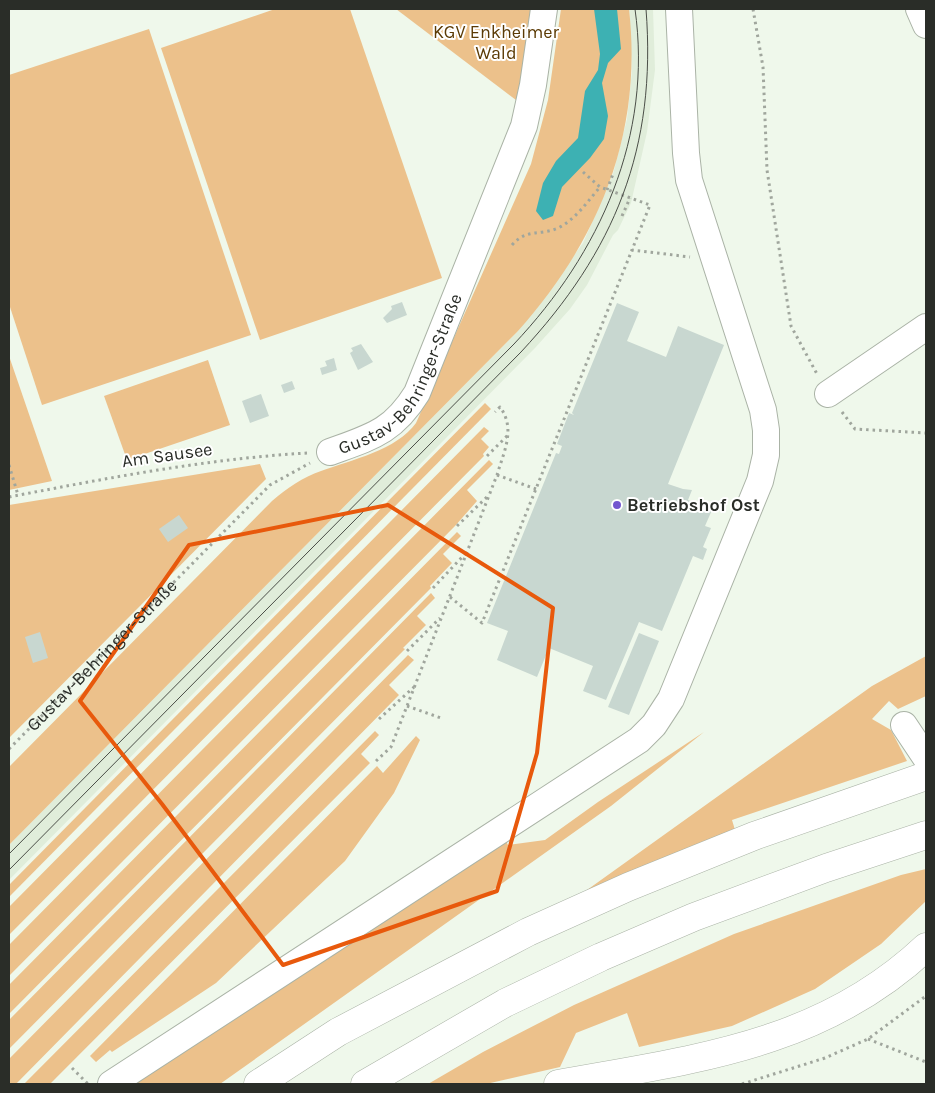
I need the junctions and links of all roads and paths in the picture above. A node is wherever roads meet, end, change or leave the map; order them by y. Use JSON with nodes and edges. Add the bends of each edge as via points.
{"nodes":[{"id":1,"x":544,"y":9,"type":"edge"},
{"id":2,"x":679,"y":9,"type":"edge"},
{"id":3,"x":753,"y":9,"type":"edge"},
{"id":4,"x":918,"y":9,"type":"edge"},
{"id":5,"x":926,"y":25,"type":"edge"},
{"id":6,"x":583,"y":172,"type":"dead end"},
{"id":7,"x":613,"y":174,"type":"dead end"},
{"id":8,"x":600,"y":187,"type":"junction"},
{"id":9,"x":607,"y":190,"type":"junction"},
{"id":10,"x":630,"y":198,"type":"junction"},
{"id":11,"x":622,"y":216,"type":"dead end"},
{"id":12,"x":512,"y":245,"type":"dead end"},
{"id":13,"x":632,"y":250,"type":"junction"},
{"id":14,"x":711,"y":250,"type":"junction"},
{"id":15,"x":926,"y":327,"type":"edge"},
{"id":16,"x":828,"y":394,"type":"junction"},
{"id":17,"x":495,"y":412,"type":"dead end"},
{"id":18,"x":509,"y":433,"type":"junction"},
{"id":19,"x":926,"y":433,"type":"edge"},
{"id":20,"x":330,"y":452,"type":"junction"},
{"id":21,"x":486,"y":456,"type":"dead end"},
{"id":22,"x":9,"y":465,"type":"edge"},
{"id":23,"x":497,"y":475,"type":"junction"},
{"id":24,"x":536,"y":489,"type":"junction"},
{"id":25,"x":18,"y":495,"type":"junction"},
{"id":26,"x":9,"y":496,"type":"edge"},
{"id":27,"x":489,"y":496,"type":"junction"},
{"id":28,"x":457,"y":526,"type":"dead end"},
{"id":29,"x":466,"y":553,"type":"junction"},
{"id":30,"x":433,"y":588,"type":"dead end"},
{"id":31,"x":450,"y":597,"type":"junction"},
{"id":32,"x":441,"y":617,"type":"junction"},
{"id":33,"x":407,"y":651,"type":"dead end"},
{"id":34,"x":414,"y":687,"type":"junction"},
{"id":35,"x":407,"y":706,"type":"junction"},
{"id":36,"x":441,"y":718,"type":"dead end"},
{"id":37,"x":380,"y":720,"type":"dead end"},
{"id":38,"x":904,"y":724,"type":"dead end"},
{"id":39,"x":9,"y":748,"type":"edge"},
{"id":40,"x":376,"y":761,"type":"dead end"},
{"id":41,"x":925,"y":771,"type":"edge"},
{"id":42,"x":926,"y":835,"type":"edge"},
{"id":43,"x":926,"y":946,"type":"edge"},
{"id":44,"x":926,"y":996,"type":"edge"},
{"id":45,"x":868,"y":1039,"type":"junction"},
{"id":46,"x":926,"y":1062,"type":"edge"},
{"id":47,"x":72,"y":1068,"type":"dead end"},
{"id":48,"x":88,"y":1084,"type":"edge"},
{"id":49,"x":111,"y":1084,"type":"edge"},
{"id":50,"x":258,"y":1084,"type":"edge"},
{"id":51,"x":365,"y":1084,"type":"edge"},
{"id":52,"x":558,"y":1084,"type":"edge"},
{"id":53,"x":742,"y":1084,"type":"edge"}],
"edges":[{"from":1,"to":20,"type":"street","name":"Gustav-Behringer-Straße","via":[[524,126],[418,393],[394,424],[376,435]]},
{"from":2,"to":14,"type":"street","via":[[686,153],[695,201]]},
{"from":3,"to":16,"type":"path","via":[[763,67],[767,170],[791,326]]},
{"from":4,"to":5,"type":"street"},
{"from":6,"to":8,"type":"path"},
{"from":7,"to":9,"type":"path"},
{"from":8,"to":9,"type":"path"},
{"from":8,"to":12,"type":"path","via":[[563,226],[522,236]]},
{"from":9,"to":10,"type":"path"},
{"from":10,"to":11,"type":"path"},
{"from":10,"to":13,"type":"path","via":[[650,205]]},
{"from":13,"to":14,"type":"path","via":[[692,258]]},
{"from":13,"to":24,"type":"path"},
{"from":14,"to":49,"type":"street","via":[[759,396],[766,430],[766,455],[760,481],[696,640],[670,699],[654,725],[640,740]]},
{"from":15,"to":16,"type":"street"},
{"from":16,"to":19,"type":"path","via":[[855,429]]},
{"from":17,"to":18,"type":"path","via":[[500,407],[504,412]]},
{"from":18,"to":21,"type":"path"},
{"from":18,"to":23,"type":"path"},
{"from":20,"to":25,"type":"path","name":"Am Sausee","via":[[255,456]]},
{"from":20,"to":39,"type":"path","name":"Gustav-Behringer-Straße","via":[[270,485]]},
{"from":22,"to":25,"type":"path"},
{"from":23,"to":24,"type":"path"},
{"from":23,"to":27,"type":"path"},
{"from":24,"to":31,"type":"path","via":[[482,623]]},
{"from":25,"to":26,"type":"path","name":"Am Sausee"},
{"from":27,"to":28,"type":"path"},
{"from":27,"to":29,"type":"path"},
{"from":29,"to":30,"type":"path"},
{"from":29,"to":31,"type":"path"},
{"from":31,"to":32,"type":"path"},
{"from":32,"to":33,"type":"path"},
{"from":32,"to":34,"type":"path"},
{"from":34,"to":35,"type":"path"},
{"from":34,"to":37,"type":"path"},
{"from":35,"to":36,"type":"path"},
{"from":35,"to":40,"type":"path","via":[[391,747]]},
{"from":38,"to":41,"type":"street"},
{"from":41,"to":50,"type":"highway","via":[[628,887],[528,932],[338,1032]]},
{"from":42,"to":51,"type":"highway","via":[[694,917],[601,957],[505,1003]]},
{"from":43,"to":52,"type":"highway","via":[[883,984],[799,1029],[733,1050]]},
{"from":44,"to":45,"type":"path"},
{"from":45,"to":46,"type":"path"},
{"from":45,"to":53,"type":"path","via":[[825,1058]]},
{"from":47,"to":48,"type":"path"}]}
